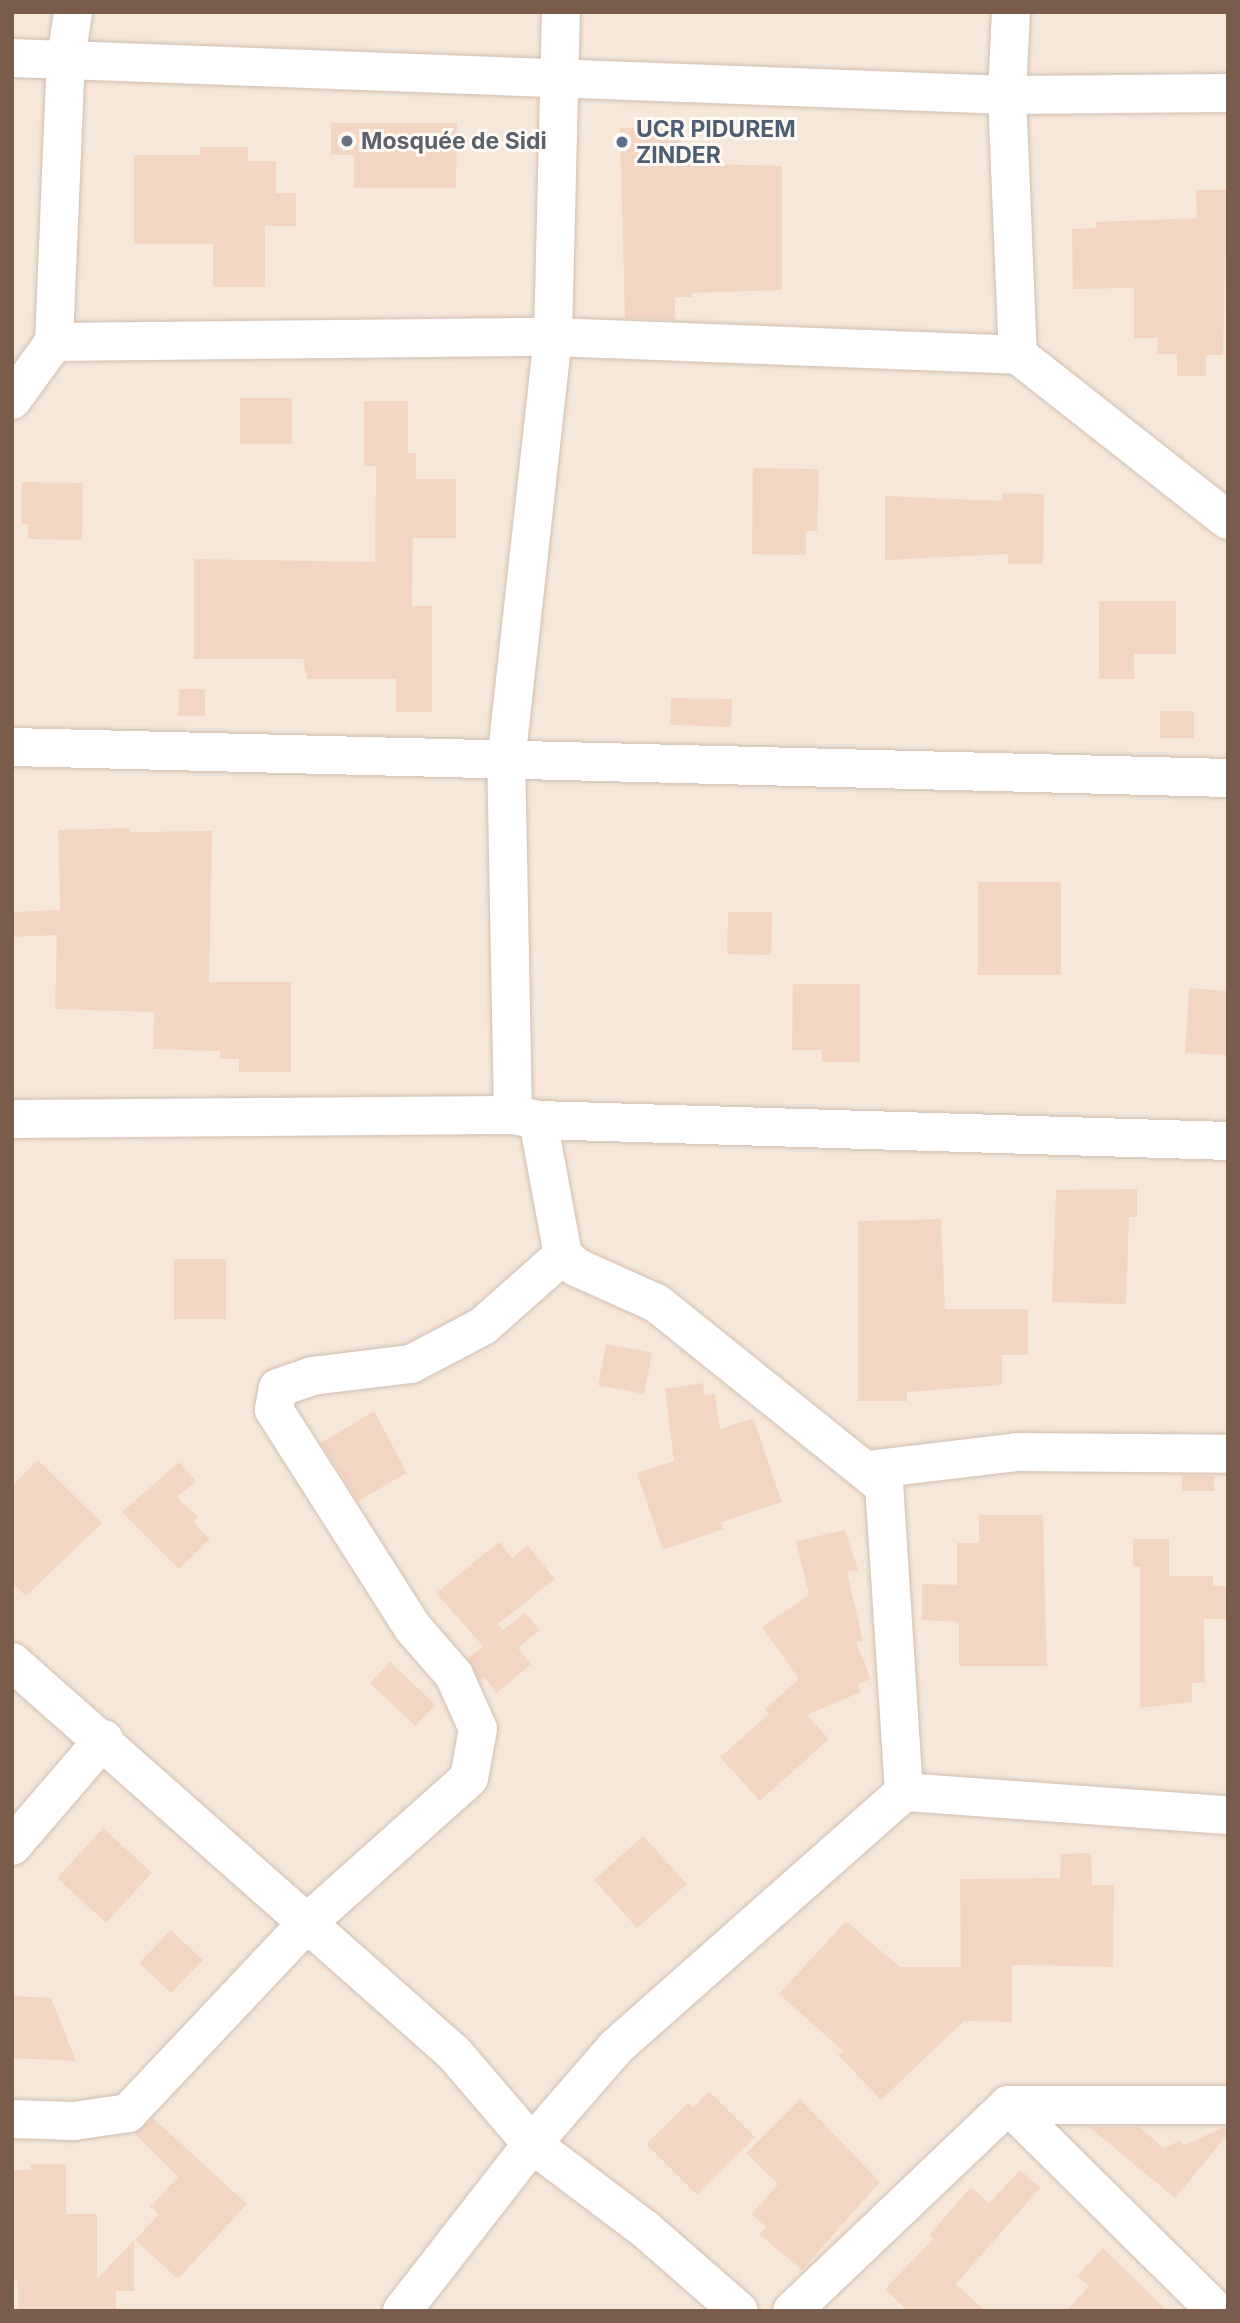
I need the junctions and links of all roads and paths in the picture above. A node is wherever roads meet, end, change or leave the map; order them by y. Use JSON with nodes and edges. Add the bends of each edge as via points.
{"nodes":[{"id":1,"x":73,"y":12,"type":"edge"},
{"id":2,"x":561,"y":12,"type":"edge"},
{"id":3,"x":1010,"y":12,"type":"edge"},
{"id":4,"x":12,"y":58,"type":"edge"},
{"id":5,"x":66,"y":60,"type":"junction"},
{"id":6,"x":559,"y":76,"type":"junction"},
{"id":7,"x":1228,"y":93,"type":"edge"},
{"id":8,"x":1007,"y":95,"type":"junction"},
{"id":9,"x":553,"y":337,"type":"junction"},
{"id":10,"x":54,"y":342,"type":"junction"},
{"id":11,"x":1018,"y":355,"type":"junction"},
{"id":12,"x":12,"y":400,"type":"edge"},
{"id":13,"x":1228,"y":520,"type":"edge"},
{"id":14,"x":12,"y":747,"type":"edge"},
{"id":15,"x":506,"y":762,"type":"junction"},
{"id":16,"x":1228,"y":778,"type":"edge"},
{"id":17,"x":525,"y":1117,"type":"junction"},
{"id":18,"x":12,"y":1119,"type":"edge"},
{"id":19,"x":1228,"y":1141,"type":"edge"},
{"id":20,"x":563,"y":1255,"type":"junction"},
{"id":21,"x":1228,"y":1454,"type":"edge"},
{"id":22,"x":867,"y":1470,"type":"junction"},
{"id":23,"x":12,"y":1662,"type":"edge"},
{"id":24,"x":104,"y":1739,"type":"junction"},
{"id":25,"x":904,"y":1792,"type":"junction"},
{"id":26,"x":1228,"y":1815,"type":"edge"},
{"id":27,"x":12,"y":1846,"type":"edge"},
{"id":28,"x":307,"y":1923,"type":"junction"},
{"id":29,"x":1008,"y":2105,"type":"junction"},
{"id":30,"x":1228,"y":2105,"type":"edge"},
{"id":31,"x":12,"y":2119,"type":"edge"},
{"id":32,"x":532,"y":2144,"type":"junction"},
{"id":33,"x":402,"y":2311,"type":"edge"},
{"id":34,"x":738,"y":2311,"type":"edge"},
{"id":35,"x":792,"y":2311,"type":"edge"},
{"id":36,"x":1216,"y":2311,"type":"edge"}],
"edges":[{"from":1,"to":5,"type":"street"},
{"from":2,"to":6,"type":"street"},
{"from":3,"to":8,"type":"street"},
{"from":4,"to":5,"type":"street"},
{"from":5,"to":6,"type":"street"},
{"from":5,"to":10,"type":"street"},
{"from":6,"to":8,"type":"street"},
{"from":6,"to":9,"type":"street"},
{"from":7,"to":8,"type":"street"},
{"from":8,"to":11,"type":"street"},
{"from":9,"to":10,"type":"street"},
{"from":9,"to":11,"type":"street"},
{"from":9,"to":15,"type":"street"},
{"from":10,"to":12,"type":"street"},
{"from":11,"to":13,"type":"street"},
{"from":14,"to":15,"type":"street"},
{"from":15,"to":16,"type":"street"},
{"from":15,"to":17,"type":"street"},
{"from":17,"to":18,"type":"street"},
{"from":17,"to":19,"type":"street"},
{"from":17,"to":20,"type":"street"},
{"from":20,"to":22,"type":"street","via":[[576,1267],[656,1303]]},
{"from":20,"to":28,"type":"street","via":[[483,1326],[411,1364],[312,1376],[278,1388],[274,1410],[412,1628],[454,1675],[478,1729],[469,1778]]},
{"from":21,"to":22,"type":"street","via":[[1018,1452]]},
{"from":22,"to":25,"type":"street","via":[[884,1486]]},
{"from":23,"to":24,"type":"street"},
{"from":24,"to":27,"type":"street"},
{"from":24,"to":28,"type":"street"},
{"from":25,"to":26,"type":"street"},
{"from":25,"to":32,"type":"street","via":[[616,2048]]},
{"from":28,"to":31,"type":"street","via":[[128,2113],[74,2121]]},
{"from":28,"to":32,"type":"street","via":[[454,2053]]},
{"from":29,"to":30,"type":"street"},
{"from":29,"to":35,"type":"street"},
{"from":29,"to":36,"type":"street"},
{"from":32,"to":33,"type":"street"},
{"from":32,"to":34,"type":"street","via":[[646,2230]]}]}
